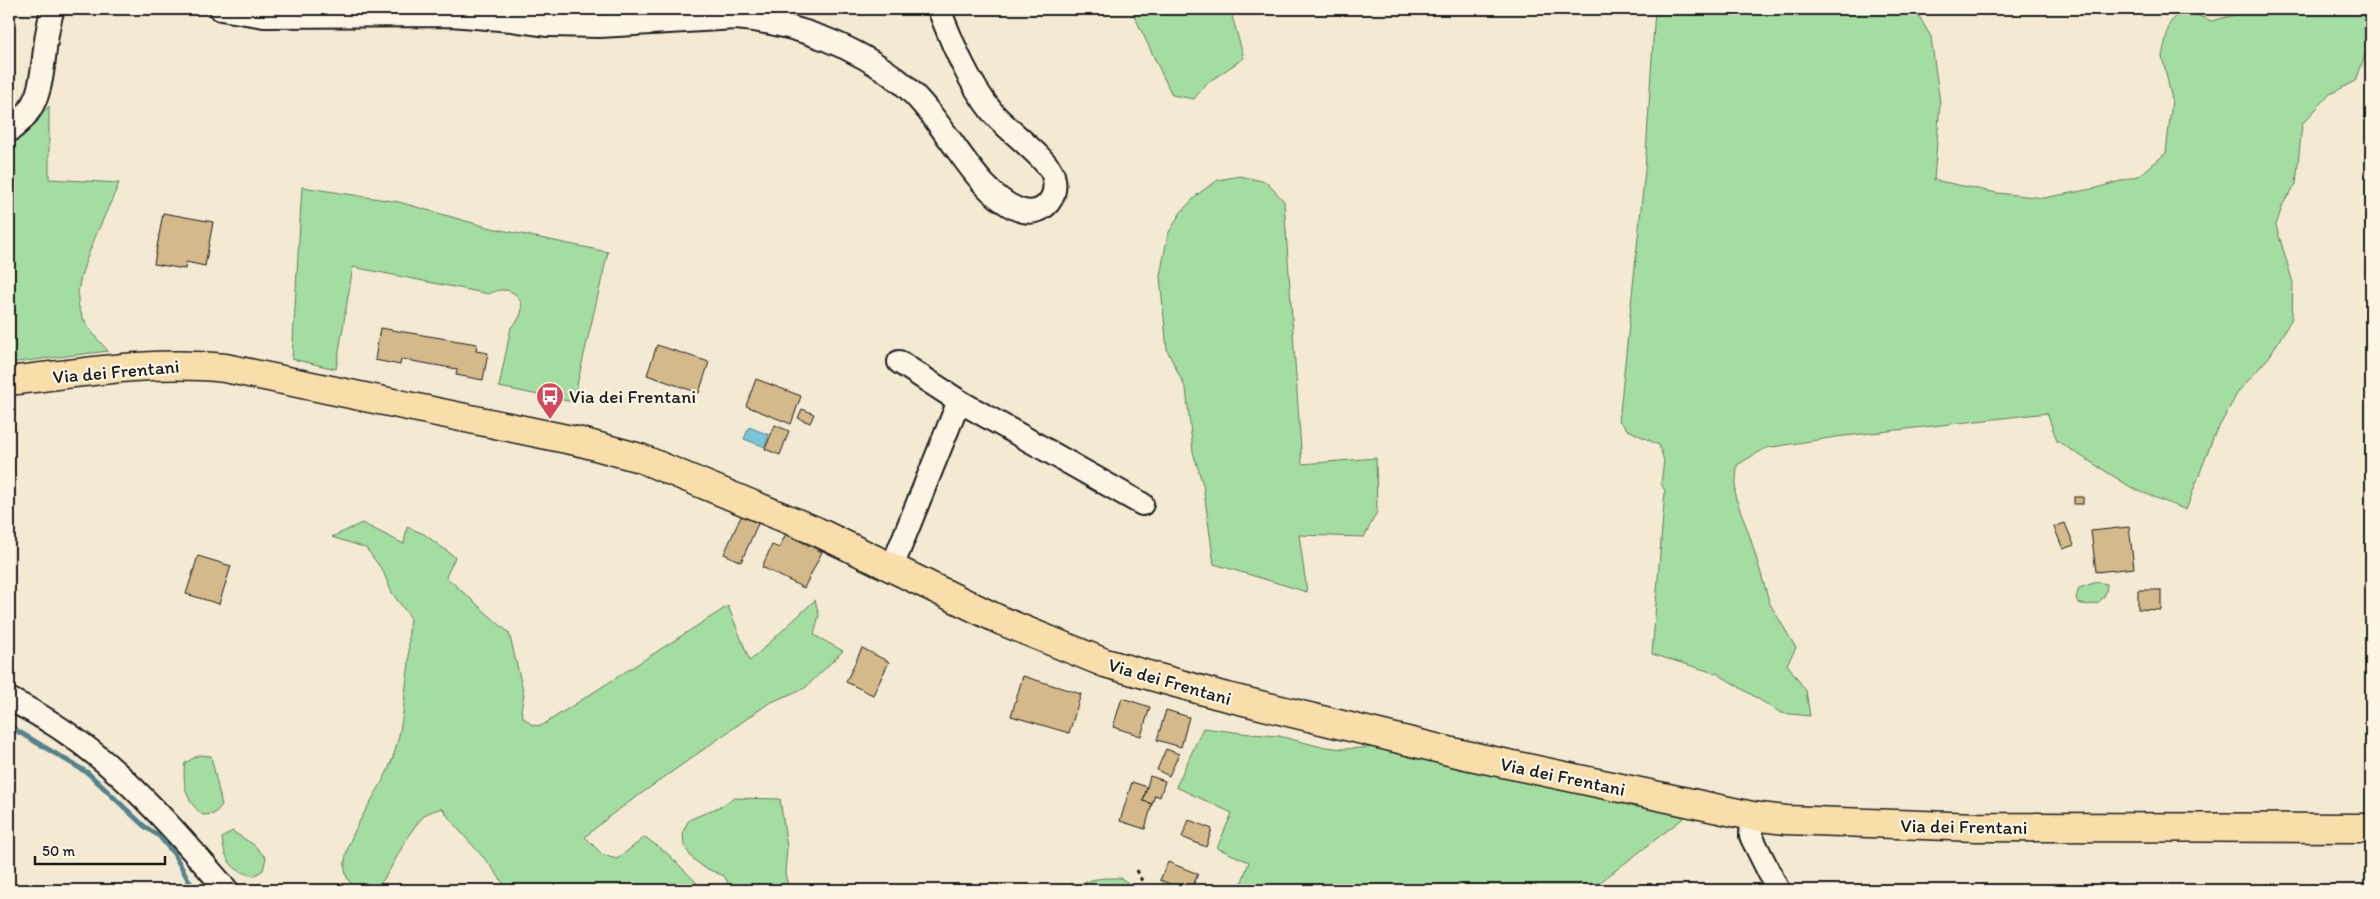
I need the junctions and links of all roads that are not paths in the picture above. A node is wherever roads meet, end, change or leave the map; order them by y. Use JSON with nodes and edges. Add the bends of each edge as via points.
{"nodes":[{"id":1,"x":53,"y":9,"type":"edge"},
{"id":2,"x":221,"y":9,"type":"edge"},
{"id":3,"x":939,"y":9,"type":"edge"},
{"id":4,"x":9,"y":131,"type":"edge"},
{"id":5,"x":899,"y":362,"type":"dead end"},
{"id":6,"x":9,"y":381,"type":"edge"},
{"id":7,"x":959,"y":401,"type":"junction"},
{"id":8,"x":1142,"y":504,"type":"dead end"},
{"id":9,"x":892,"y":567,"type":"junction"},
{"id":10,"x":9,"y":699,"type":"edge"},
{"id":11,"x":1752,"y":816,"type":"junction"},
{"id":12,"x":2371,"y":828,"type":"edge"},
{"id":13,"x":227,"y":890,"type":"edge"},
{"id":14,"x":1778,"y":890,"type":"edge"}],
"edges":[{"from":1,"to":4,"type":"street","via":[[39,93],[32,108]]},
{"from":2,"to":3,"type":"street","via":[[264,16],[451,15],[548,25],[600,26],[736,18],[796,28],[835,44],[891,75],[922,104],[973,170],[1001,200],[1024,212],[1043,208],[1055,193],[1050,169],[1007,128],[984,100],[960,58]]},
{"from":5,"to":7,"type":"street"},
{"from":6,"to":9,"type":"main road","name":"Via dei Frentani","via":[[133,366],[207,366],[581,442],[640,458],[816,531]]},
{"from":7,"to":8,"type":"street"},
{"from":7,"to":9,"type":"street"},
{"from":9,"to":11,"type":"main road","name":"Via dei Frentani","via":[[1052,643],[1145,675],[1351,729]]},
{"from":10,"to":13,"type":"street","via":[[36,712],[95,753],[153,806]]},
{"from":11,"to":12,"type":"main road","name":"Via dei Frentani","via":[[1824,823],[1977,827]]},
{"from":11,"to":14,"type":"street","via":[[1751,836]]}]}
